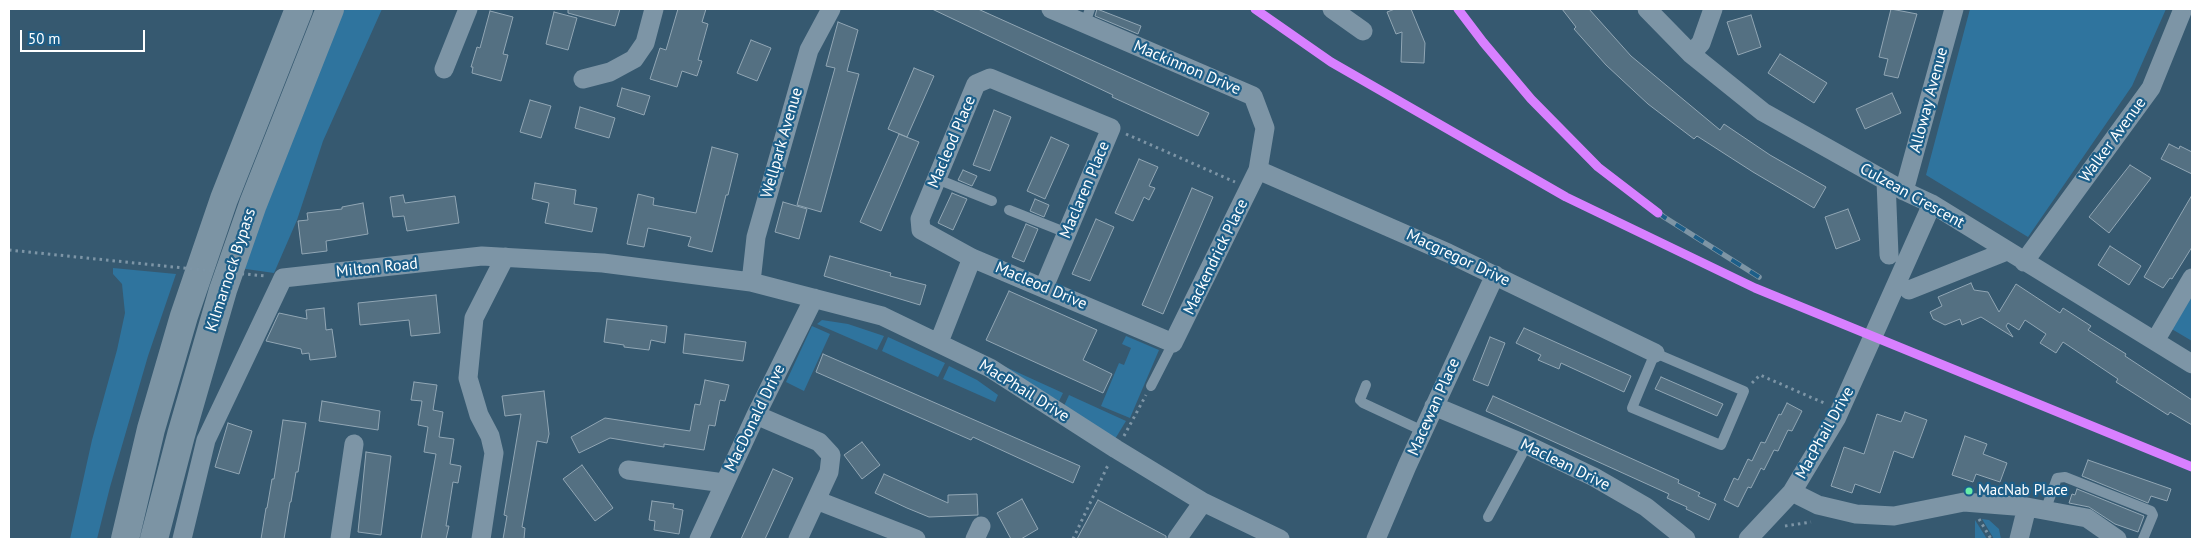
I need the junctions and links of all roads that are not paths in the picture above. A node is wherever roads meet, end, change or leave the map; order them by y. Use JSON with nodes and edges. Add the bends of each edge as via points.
{"nodes":[{"id":1,"x":299,"y":9,"type":"edge"},
{"id":2,"x":330,"y":9,"type":"edge"},
{"id":3,"x":468,"y":9,"type":"edge"},
{"id":4,"x":654,"y":9,"type":"edge"},
{"id":5,"x":831,"y":9,"type":"edge"},
{"id":6,"x":1051,"y":9,"type":"edge"},
{"id":7,"x":1332,"y":9,"type":"edge"},
{"id":8,"x":1648,"y":9,"type":"edge"},
{"id":9,"x":1713,"y":9,"type":"edge"},
{"id":10,"x":1954,"y":9,"type":"edge"},
{"id":11,"x":2183,"y":9,"type":"edge"},
{"id":12,"x":1087,"y":16,"type":"edge"},
{"id":13,"x":1363,"y":31,"type":"dead end"},
{"id":14,"x":1691,"y":54,"type":"junction"},
{"id":15,"x":444,"y":69,"type":"dead end"},
{"id":16,"x":583,"y":79,"type":"dead end"},
{"id":17,"x":1050,"y":101,"type":"joint"},
{"id":18,"x":1258,"y":170,"type":"junction"},
{"id":19,"x":937,"y":179,"type":"junction"},
{"id":20,"x":1886,"y":181,"type":"junction"},
{"id":21,"x":1904,"y":191,"type":"junction"},
{"id":22,"x":992,"y":202,"type":"dead end"},
{"id":23,"x":1932,"y":204,"type":"junction"},
{"id":24,"x":1008,"y":210,"type":"dead end"},
{"id":25,"x":920,"y":219,"type":"joint"},
{"id":26,"x":1067,"y":234,"type":"junction"},
{"id":27,"x":2006,"y":251,"type":"junction"},
{"id":28,"x":1889,"y":255,"type":"dead end"},
{"id":29,"x":505,"y":257,"type":"junction"},
{"id":30,"x":972,"y":258,"type":"junction"},
{"id":31,"x":2024,"y":262,"type":"junction"},
{"id":32,"x":1495,"y":275,"type":"junction"},
{"id":33,"x":2192,"y":278,"type":"edge"},
{"id":34,"x":751,"y":282,"type":"junction"},
{"id":35,"x":1044,"y":287,"type":"junction"},
{"id":36,"x":1909,"y":290,"type":"dead end"},
{"id":37,"x":814,"y":298,"type":"junction"},
{"id":38,"x":2155,"y":341,"type":"junction"},
{"id":39,"x":939,"y":342,"type":"junction"},
{"id":40,"x":1173,"y":343,"type":"junction"},
{"id":41,"x":1655,"y":353,"type":"junction"},
{"id":42,"x":2192,"y":364,"type":"edge"},
{"id":43,"x":1366,"y":385,"type":"dead end"},
{"id":44,"x":1151,"y":386,"type":"road end"},
{"id":45,"x":1434,"y":406,"type":"junction"},
{"id":46,"x":756,"y":415,"type":"junction"},
{"id":47,"x":1424,"y":431,"type":"junction"},
{"id":48,"x":354,"y":444,"type":"dead end"},
{"id":49,"x":1527,"y":445,"type":"junction"},
{"id":50,"x":628,"y":470,"type":"dead end"},
{"id":51,"x":724,"y":484,"type":"junction"},
{"id":52,"x":1792,"y":492,"type":"junction"},
{"id":53,"x":816,"y":500,"type":"junction"},
{"id":54,"x":1203,"y":502,"type":"junction"},
{"id":55,"x":2027,"y":507,"type":"junction"},
{"id":56,"x":2045,"y":511,"type":"junction"},
{"id":57,"x":1488,"y":517,"type":"dead end"},
{"id":58,"x":125,"y":539,"type":"edge"},
{"id":59,"x":154,"y":539,"type":"edge"},
{"id":60,"x":182,"y":539,"type":"edge"},
{"id":61,"x":340,"y":539,"type":"edge"},
{"id":62,"x":481,"y":539,"type":"edge"},
{"id":63,"x":698,"y":539,"type":"edge"},
{"id":64,"x":798,"y":539,"type":"edge"},
{"id":65,"x":916,"y":539,"type":"edge"},
{"id":66,"x":1177,"y":539,"type":"edge"},
{"id":67,"x":1280,"y":539,"type":"edge"},
{"id":68,"x":1376,"y":539,"type":"edge"},
{"id":69,"x":1686,"y":539,"type":"edge"},
{"id":70,"x":1748,"y":539,"type":"edge"},
{"id":71,"x":2019,"y":539,"type":"edge"},
{"id":72,"x":2117,"y":539,"type":"edge"},
{"id":73,"x":2144,"y":539,"type":"edge"}],
"edges":[{"from":1,"to":58,"type":"highway","name":"Kilmarnock Bypass","via":[[224,199],[184,316],[151,430]]},
{"from":2,"to":59,"type":"highway","name":"Kilmarnock Bypass","via":[[253,204],[223,290]]},
{"from":3,"to":15,"type":"street"},
{"from":4,"to":16,"type":"street","via":[[644,43],[634,59],[610,72]]},
{"from":5,"to":34,"type":"street","name":"Wellpark Avenue","via":[[808,50],[756,237]]},
{"from":6,"to":12,"type":"street","name":"Mackinnon Drive"},
{"from":7,"to":13,"type":"street"},
{"from":8,"to":14,"type":"street","name":"Culzean Crescent"},
{"from":9,"to":14,"type":"street","via":[[1701,44]]},
{"from":10,"to":21,"type":"street","name":"Alloway Avenue"},
{"from":11,"to":31,"type":"street","name":"Walker Avenue","via":[[2151,88]]},
{"from":12,"to":18,"type":"street","name":"Mackinnon Drive","via":[[1254,96],[1265,128]]},
{"from":14,"to":20,"type":"street","name":"Culzean Crescent","via":[[1763,112]]},
{"from":17,"to":19,"type":"street","name":"Macleod Place","via":[[990,78],[976,84]]},
{"from":17,"to":26,"type":"street","name":"Maclaren Place","via":[[1111,128]]},
{"from":18,"to":32,"type":"street","name":"Macgregor Drive"},
{"from":18,"to":40,"type":"street","name":"Mackendrick Place"},
{"from":19,"to":22,"type":"lane"},
{"from":19,"to":25,"type":"street","name":"Macleod Place"},
{"from":20,"to":21,"type":"street","name":"Culzean Crescent"},
{"from":20,"to":28,"type":"street"},
{"from":21,"to":23,"type":"street","name":"Culzean Crescent"},
{"from":23,"to":27,"type":"street","name":"Culzean Crescent"},
{"from":23,"to":52,"type":"street","name":"MacPhail Drive","via":[[1841,410]]},
{"from":24,"to":26,"type":"lane"},
{"from":25,"to":30,"type":"street","name":"Macleod Drive","via":[[921,230]]},
{"from":26,"to":35,"type":"street","name":"Maclaren Place"},
{"from":27,"to":31,"type":"street","name":"Culzean Crescent"},
{"from":27,"to":36,"type":"street"},
{"from":29,"to":34,"type":"street","name":"Milton Road","via":[[604,262]]},
{"from":29,"to":60,"type":"street","name":"Milton Road","via":[[482,256],[283,278],[206,440]]},
{"from":29,"to":62,"type":"street","via":[[474,318],[468,378],[494,453]]},
{"from":30,"to":35,"type":"street","name":"Macleod Drive"},
{"from":30,"to":39,"type":"street"},
{"from":31,"to":38,"type":"street","name":"Culzean Crescent"},
{"from":32,"to":41,"type":"street","name":"Macgregor Drive"},
{"from":32,"to":45,"type":"street","name":"Macewan Place"},
{"from":33,"to":38,"type":"street"},
{"from":34,"to":37,"type":"street","name":"MacPhail Drive"},
{"from":35,"to":40,"type":"street","name":"Macleod Drive"},
{"from":37,"to":39,"type":"street","name":"MacPhail Drive","via":[[882,316]]},
{"from":37,"to":46,"type":"street","name":"MacDonald Drive"},
{"from":38,"to":42,"type":"street","name":"Culzean Crescent"},
{"from":39,"to":54,"type":"street","name":"MacPhail Drive","via":[[990,368]]},
{"from":40,"to":44,"type":"lane"},
{"from":41,"to":41,"type":"lane","via":[[1632,408],[1721,445],[1744,391]]},
{"from":43,"to":47,"type":"lane","via":[[1360,400],[1363,403]]},
{"from":45,"to":47,"type":"street","name":"Macewan Place"},
{"from":45,"to":49,"type":"street","name":"Maclean Drive"},
{"from":46,"to":51,"type":"street","name":"MacDonald Drive"},
{"from":46,"to":53,"type":"street","via":[[820,442],[826,448],[830,455],[829,472]]},
{"from":47,"to":68,"type":"street","name":"Macewan Place"},
{"from":48,"to":61,"type":"street"},
{"from":49,"to":57,"type":"lane"},
{"from":49,"to":69,"type":"street","name":"Maclean Drive","via":[[1594,477],[1646,507]]},
{"from":50,"to":51,"type":"street"},
{"from":51,"to":63,"type":"street","name":"MacDonald Drive"},
{"from":52,"to":55,"type":"street","via":[[1818,505],[1856,514],[1894,516],[1964,502]]},
{"from":52,"to":70,"type":"street","name":"MacPhail Drive"},
{"from":53,"to":64,"type":"street"},
{"from":53,"to":65,"type":"street"},
{"from":54,"to":66,"type":"street"},
{"from":54,"to":67,"type":"street","name":"MacPhail Drive"},
{"from":55,"to":56,"type":"street"},
{"from":55,"to":71,"type":"street"},
{"from":56,"to":72,"type":"street","via":[[2087,518]]},
{"from":56,"to":73,"type":"lane","via":[[2057,478],[2064,477],[2151,511]]}]}
